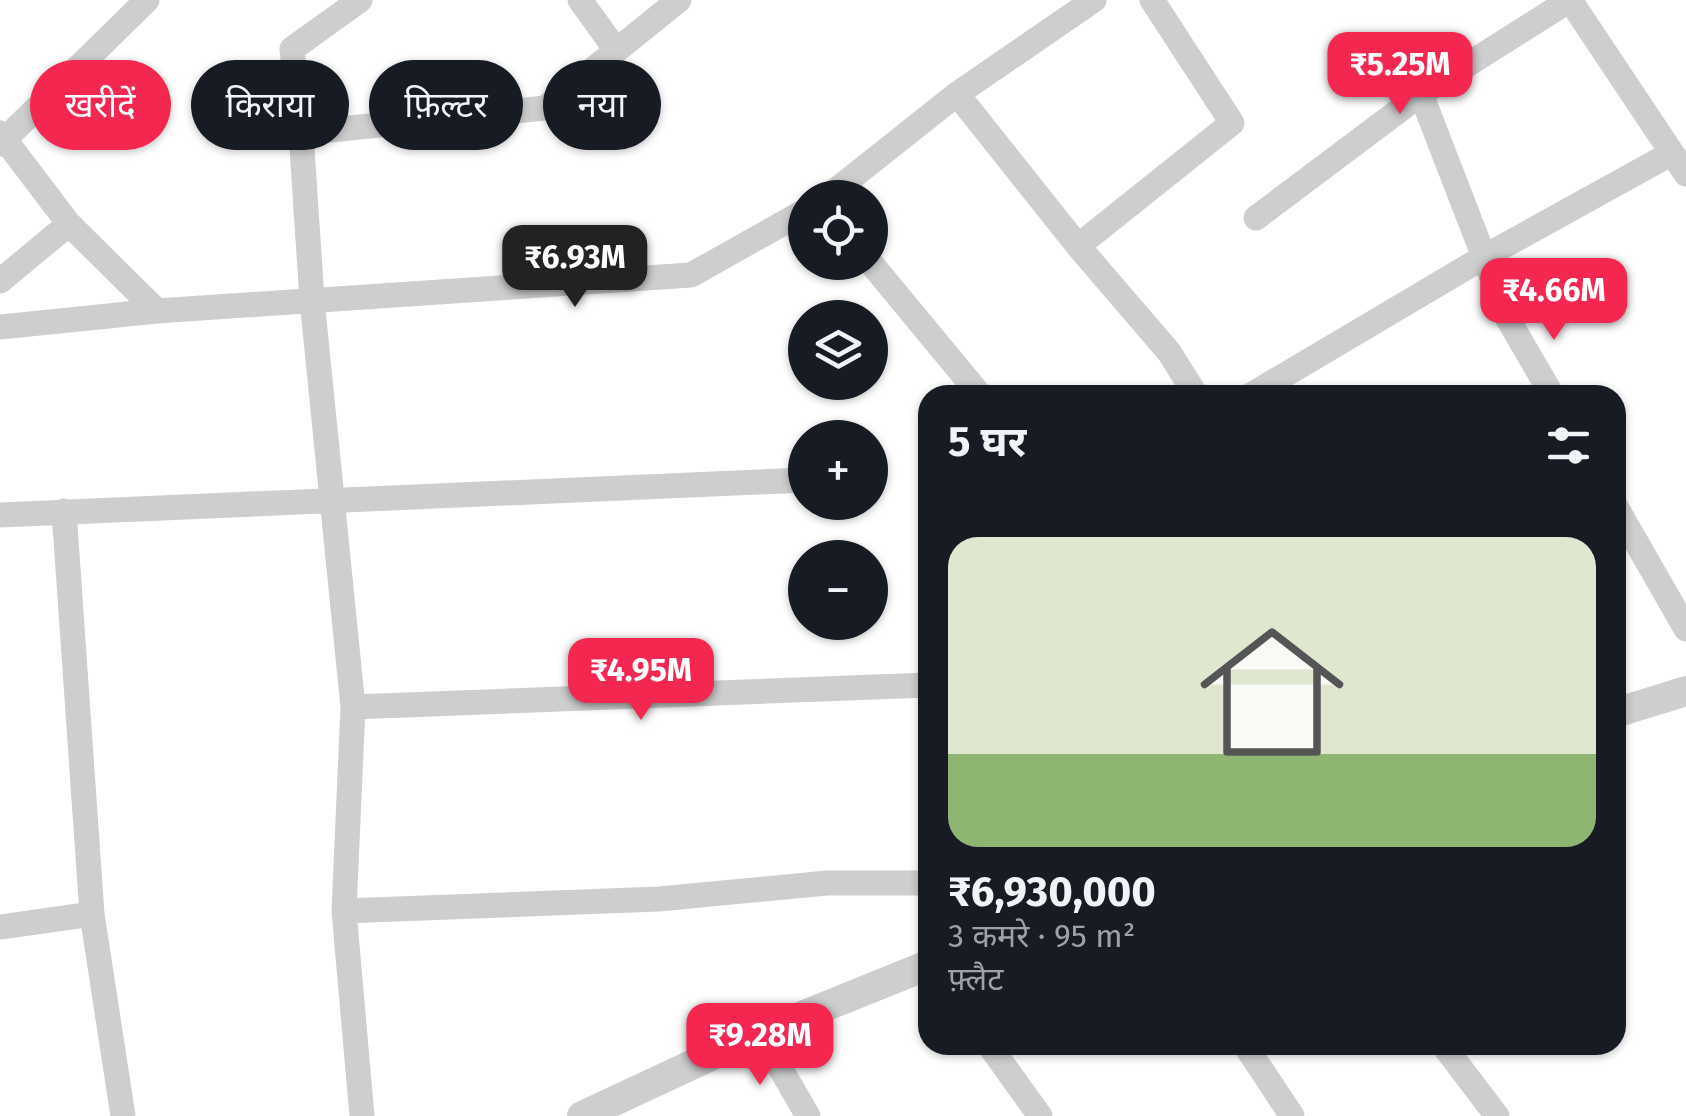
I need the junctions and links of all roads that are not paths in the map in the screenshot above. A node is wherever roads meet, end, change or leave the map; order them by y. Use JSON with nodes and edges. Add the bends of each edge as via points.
{"nodes":[{"id":1,"x":147,"y":0,"type":"edge"},
{"id":2,"x":360,"y":0,"type":"edge"},
{"id":3,"x":580,"y":0,"type":"edge"},
{"id":4,"x":679,"y":0,"type":"edge"},
{"id":5,"x":1094,"y":0,"type":"edge"},
{"id":6,"x":1152,"y":0,"type":"edge"},
{"id":7,"x":1570,"y":0,"type":"edge"},
{"id":8,"x":616,"y":50,"type":"junction"},
{"id":9,"x":293,"y":60,"type":"edge"},
{"id":10,"x":958,"y":94,"type":"junction"},
{"id":11,"x":1421,"y":94,"type":"junction"},
{"id":12,"x":349,"y":128,"type":"edge"},
{"id":13,"x":2,"y":139,"type":"edge"},
{"id":14,"x":302,"y":150,"type":"edge"},
{"id":15,"x":1679,"y":164,"type":"edge"},
{"id":16,"x":849,"y":180,"type":"edge"},
{"id":17,"x":1256,"y":218,"type":"dead end"},
{"id":18,"x":788,"y":221,"type":"edge"},
{"id":19,"x":69,"y":224,"type":"junction"},
{"id":20,"x":1078,"y":246,"type":"junction"},
{"id":21,"x":1484,"y":257,"type":"junction"},
{"id":22,"x":0,"y":280,"type":"edge"},
{"id":23,"x":885,"y":280,"type":"edge"},
{"id":24,"x":312,"y":300,"type":"junction"},
{"id":25,"x":157,"y":311,"type":"junction"},
{"id":26,"x":0,"y":327,"type":"edge"},
{"id":27,"x":972,"y":385,"type":"edge"},
{"id":28,"x":1190,"y":385,"type":"edge"},
{"id":29,"x":1268,"y":385,"type":"edge"},
{"id":30,"x":1546,"y":385,"type":"edge"},
{"id":31,"x":788,"y":481,"type":"edge"},
{"id":32,"x":332,"y":501,"type":"junction"},
{"id":33,"x":64,"y":511,"type":"junction"},
{"id":34,"x":0,"y":515,"type":"edge"},
{"id":35,"x":1626,"y":524,"type":"edge"},
{"id":36,"x":1686,"y":629,"type":"edge"},
{"id":37,"x":918,"y":685,"type":"edge"},
{"id":38,"x":1686,"y":691,"type":"edge"},
{"id":39,"x":353,"y":707,"type":"junction"},
{"id":40,"x":1626,"y":710,"type":"edge"},
{"id":41,"x":918,"y":883,"type":"edge"},
{"id":42,"x":344,"y":911,"type":"junction"},
{"id":43,"x":92,"y":914,"type":"junction"},
{"id":44,"x":0,"y":927,"type":"edge"},
{"id":45,"x":918,"y":968,"type":"edge"},
{"id":46,"x":760,"y":1033,"type":"junction"},
{"id":47,"x":996,"y":1055,"type":"edge"},
{"id":48,"x":1252,"y":1055,"type":"edge"},
{"id":49,"x":1451,"y":1055,"type":"edge"},
{"id":50,"x":601,"y":1112,"type":"edge"},
{"id":51,"x":123,"y":1116,"type":"edge"},
{"id":52,"x":362,"y":1116,"type":"edge"},
{"id":53,"x":808,"y":1116,"type":"edge"},
{"id":54,"x":1040,"y":1116,"type":"edge"},
{"id":55,"x":1292,"y":1116,"type":"edge"},
{"id":56,"x":1497,"y":1116,"type":"edge"}],
"edges":[{"from":1,"to":13,"type":"street"},
{"from":2,"to":9,"type":"street","via":[[292,49]]},
{"from":3,"to":8,"type":"street"},
{"from":4,"to":8,"type":"street"},
{"from":5,"to":10,"type":"street"},
{"from":6,"to":20,"type":"street","via":[[1232,122]]},
{"from":7,"to":11,"type":"street"},
{"from":7,"to":15,"type":"street"},
{"from":8,"to":12,"type":"street","via":[[545,108]]},
{"from":10,"to":16,"type":"street"},
{"from":10,"to":20,"type":"street"},
{"from":11,"to":17,"type":"street"},
{"from":11,"to":21,"type":"street"},
{"from":13,"to":19,"type":"street"},
{"from":14,"to":24,"type":"street"},
{"from":15,"to":21,"type":"street"},
{"from":18,"to":24,"type":"street","via":[[691,276]]},
{"from":19,"to":22,"type":"street"},
{"from":19,"to":25,"type":"street"},
{"from":20,"to":28,"type":"street"},
{"from":21,"to":29,"type":"street"},
{"from":21,"to":30,"type":"street","via":[[1508,319]]},
{"from":23,"to":27,"type":"street"},
{"from":24,"to":25,"type":"street"},
{"from":24,"to":32,"type":"street"},
{"from":25,"to":26,"type":"street"},
{"from":31,"to":32,"type":"street"},
{"from":32,"to":33,"type":"street"},
{"from":32,"to":39,"type":"street"},
{"from":33,"to":34,"type":"street"},
{"from":33,"to":43,"type":"street"},
{"from":35,"to":36,"type":"street"},
{"from":37,"to":39,"type":"street"},
{"from":38,"to":40,"type":"street"},
{"from":39,"to":42,"type":"street"},
{"from":41,"to":42,"type":"street"},
{"from":42,"to":52,"type":"street"},
{"from":43,"to":44,"type":"street"},
{"from":43,"to":51,"type":"street"},
{"from":45,"to":46,"type":"street"},
{"from":46,"to":50,"type":"street"},
{"from":46,"to":53,"type":"street"},
{"from":47,"to":54,"type":"street"},
{"from":48,"to":55,"type":"street"},
{"from":49,"to":56,"type":"street"}]}
